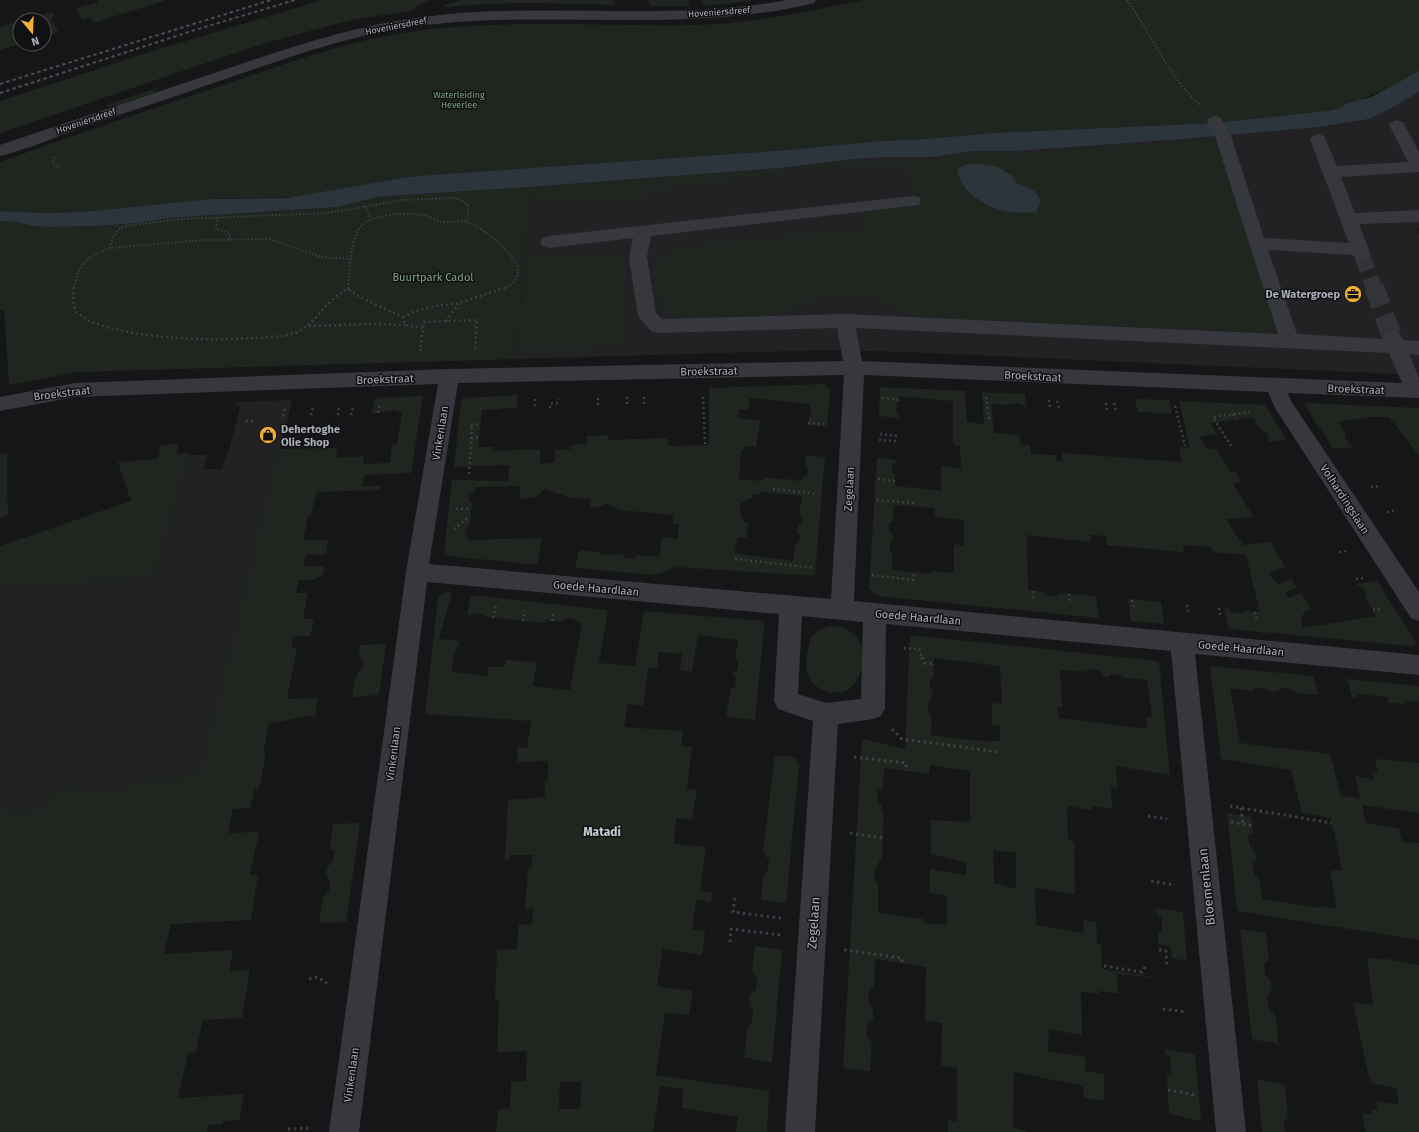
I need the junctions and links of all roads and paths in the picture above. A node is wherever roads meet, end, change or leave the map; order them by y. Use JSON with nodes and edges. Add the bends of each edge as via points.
{"nodes":[{"id":1,"x":809,"y":0,"type":"edge"},
{"id":2,"x":1127,"y":0,"type":"edge"},
{"id":3,"x":1397,"y":125,"type":"dead end"},
{"id":4,"x":1219,"y":128,"type":"joint"},
{"id":5,"x":1318,"y":139,"type":"dead end"},
{"id":6,"x":0,"y":152,"type":"edge"},
{"id":7,"x":1419,"y":167,"type":"edge"},
{"id":8,"x":1330,"y":172,"type":"junction"},
{"id":9,"x":913,"y":201,"type":"dead end"},
{"id":10,"x":364,"y":206,"type":"junction"},
{"id":11,"x":1419,"y":216,"type":"edge"},
{"id":12,"x":218,"y":218,"type":"junction"},
{"id":13,"x":371,"y":219,"type":"junction"},
{"id":14,"x":1348,"y":219,"type":"junction"},
{"id":15,"x":466,"y":221,"type":"junction"},
{"id":16,"x":643,"y":232,"type":"junction"},
{"id":17,"x":229,"y":240,"type":"junction"},
{"id":18,"x":549,"y":242,"type":"dead end"},
{"id":19,"x":1257,"y":243,"type":"junction"},
{"id":20,"x":110,"y":248,"type":"junction"},
{"id":21,"x":351,"y":258,"type":"junction"},
{"id":22,"x":348,"y":289,"type":"junction"},
{"id":23,"x":459,"y":304,"type":"junction"},
{"id":24,"x":403,"y":317,"type":"junction"},
{"id":25,"x":446,"y":321,"type":"junction"},
{"id":26,"x":845,"y":321,"type":"junction"},
{"id":27,"x":404,"y":325,"type":"junction"},
{"id":28,"x":309,"y":326,"type":"junction"},
{"id":29,"x":423,"y":328,"type":"junction"},
{"id":30,"x":1299,"y":341,"type":"junction"},
{"id":31,"x":1394,"y":341,"type":"junction"},
{"id":32,"x":1419,"y":348,"type":"edge"},
{"id":33,"x":854,"y":368,"type":"junction"},
{"id":34,"x":454,"y":376,"type":"junction"},
{"id":35,"x":426,"y":378,"type":"junction"},
{"id":36,"x":1275,"y":386,"type":"junction"},
{"id":37,"x":1417,"y":391,"type":"edge"},
{"id":38,"x":644,"y":401,"type":"dead end"},
{"id":39,"x":598,"y":402,"type":"dead end"},
{"id":40,"x":703,"y":403,"type":"dead end"},
{"id":41,"x":0,"y":404,"type":"edge"},
{"id":42,"x":380,"y":404,"type":"dead end"},
{"id":43,"x":553,"y":404,"type":"dead end"},
{"id":44,"x":644,"y":405,"type":"dead end"},
{"id":45,"x":339,"y":406,"type":"dead end"},
{"id":46,"x":598,"y":406,"type":"dead end"},
{"id":47,"x":353,"y":407,"type":"dead end"},
{"id":48,"x":1284,"y":407,"type":"junction"},
{"id":49,"x":550,"y":408,"type":"dead end"},
{"id":50,"x":378,"y":413,"type":"dead end"},
{"id":51,"x":1177,"y":413,"type":"dead end"},
{"id":52,"x":1233,"y":414,"type":"junction"},
{"id":53,"x":338,"y":415,"type":"dead end"},
{"id":54,"x":351,"y":415,"type":"dead end"},
{"id":55,"x":1236,"y":419,"type":"dead end"},
{"id":56,"x":246,"y":421,"type":"dead end"},
{"id":57,"x":256,"y":421,"type":"dead end"},
{"id":58,"x":472,"y":424,"type":"dead end"},
{"id":59,"x":1176,"y":430,"type":"dead end"},
{"id":60,"x":1181,"y":431,"type":"junction"},
{"id":61,"x":479,"y":437,"type":"dead end"},
{"id":62,"x":471,"y":438,"type":"junction"},
{"id":63,"x":705,"y":444,"type":"dead end"},
{"id":64,"x":1185,"y":446,"type":"dead end"},
{"id":65,"x":1231,"y":446,"type":"dead end"},
{"id":66,"x":469,"y":474,"type":"dead end"},
{"id":67,"x":773,"y":489,"type":"dead end"},
{"id":68,"x":849,"y":497,"type":"junction"},
{"id":69,"x":914,"y":506,"type":"dead end"},
{"id":70,"x":471,"y":508,"type":"dead end"},
{"id":71,"x":453,"y":509,"type":"dead end"},
{"id":72,"x":735,"y":560,"type":"dead end"},
{"id":73,"x":418,"y":572,"type":"junction"},
{"id":74,"x":844,"y":572,"type":"junction"},
{"id":75,"x":914,"y":572,"type":"dead end"},
{"id":76,"x":791,"y":606,"type":"junction"},
{"id":77,"x":842,"y":611,"type":"junction"},
{"id":78,"x":1419,"y":611,"type":"edge"},
{"id":79,"x":875,"y":613,"type":"junction"},
{"id":80,"x":1182,"y":642,"type":"junction"},
{"id":81,"x":874,"y":646,"type":"junction"},
{"id":82,"x":934,"y":664,"type":"dead end"},
{"id":83,"x":1419,"y":665,"type":"edge"},
{"id":84,"x":873,"y":708,"type":"junction"},
{"id":85,"x":826,"y":714,"type":"junction"},
{"id":86,"x":998,"y":752,"type":"dead end"},
{"id":87,"x":862,"y":758,"type":"dead end"},
{"id":88,"x":906,"y":771,"type":"dead end"},
{"id":89,"x":1198,"y":802,"type":"junction"},
{"id":90,"x":1241,"y":808,"type":"junction"},
{"id":91,"x":1332,"y":823,"type":"dead end"},
{"id":92,"x":1243,"y":825,"type":"dead end"},
{"id":93,"x":735,"y":898,"type":"dead end"},
{"id":94,"x":812,"y":936,"type":"junction"},
{"id":95,"x":730,"y":942,"type":"dead end"},
{"id":96,"x":1159,"y":950,"type":"dead end"},
{"id":97,"x":902,"y":963,"type":"dead end"},
{"id":98,"x":1147,"y":964,"type":"dead end"},
{"id":99,"x":1104,"y":966,"type":"dead end"},
{"id":100,"x":1167,"y":967,"type":"dead end"},
{"id":101,"x":344,"y":1132,"type":"edge"},
{"id":102,"x":800,"y":1132,"type":"edge"},
{"id":103,"x":1231,"y":1132,"type":"edge"}],
"edges":[{"from":1,"to":6,"type":"street","name":"Hoveniersdreef","via":[[701,15],[528,14],[429,20],[388,27],[325,42],[274,58]]},
{"from":2,"to":4,"type":"path","via":[[1173,76],[1207,111]]},
{"from":3,"to":7,"type":"street"},
{"from":4,"to":19,"type":"street"},
{"from":5,"to":8,"type":"street"},
{"from":7,"to":8,"type":"street"},
{"from":8,"to":14,"type":"street"},
{"from":9,"to":16,"type":"street"},
{"from":10,"to":12,"type":"path","via":[[315,214]]},
{"from":10,"to":13,"type":"path"},
{"from":10,"to":15,"type":"path","via":[[403,200],[453,198],[468,205]]},
{"from":11,"to":14,"type":"street"},
{"from":12,"to":17,"type":"path","via":[[216,229],[230,233]]},
{"from":12,"to":20,"type":"path","via":[[181,218],[125,226],[114,232]]},
{"from":13,"to":15,"type":"path","via":[[424,215],[444,222]]},
{"from":13,"to":21,"type":"path","via":[[355,234]]},
{"from":14,"to":19,"type":"street","via":[[1361,252]]},
{"from":15,"to":23,"type":"path","via":[[501,246],[518,266],[518,273],[510,286]]},
{"from":16,"to":18,"type":"street"},
{"from":16,"to":26,"type":"street","via":[[638,257],[647,316],[658,326]]},
{"from":17,"to":20,"type":"path"},
{"from":17,"to":21,"type":"path","via":[[270,239],[321,257]]},
{"from":19,"to":30,"type":"street"},
{"from":20,"to":28,"type":"path","via":[[82,264],[74,288],[76,312],[95,325],[202,339],[236,340],[288,335]]},
{"from":21,"to":22,"type":"path"},
{"from":22,"to":24,"type":"path"},
{"from":22,"to":28,"type":"path","via":[[335,296]]},
{"from":23,"to":24,"type":"path","via":[[435,306]]},
{"from":23,"to":25,"type":"path"},
{"from":24,"to":27,"type":"path"},
{"from":25,"to":29,"type":"path","via":[[424,322]]},
{"from":25,"to":34,"type":"path","via":[[477,320],[475,350],[462,350]]},
{"from":26,"to":30,"type":"street"},
{"from":26,"to":33,"type":"street","name":"Zegelaan"},
{"from":27,"to":28,"type":"path"},
{"from":27,"to":29,"type":"path"},
{"from":29,"to":35,"type":"path","via":[[420,350],[430,350]]},
{"from":30,"to":31,"type":"street"},
{"from":31,"to":32,"type":"street"},
{"from":31,"to":37,"type":"street"},
{"from":33,"to":34,"type":"street","name":"Broekstraat"},
{"from":33,"to":36,"type":"street","name":"Broekstraat"},
{"from":33,"to":68,"type":"street","name":"Zegelaan"},
{"from":34,"to":35,"type":"street","name":"Broekstraat"},
{"from":34,"to":73,"type":"street","name":"Vinkenlaan"},
{"from":35,"to":41,"type":"street","name":"Broekstraat","via":[[75,390]]},
{"from":36,"to":37,"type":"street","name":"Broekstraat"},
{"from":36,"to":48,"type":"street","name":"Volhardingslaan"},
{"from":38,"to":44,"type":"path"},
{"from":39,"to":46,"type":"path"},
{"from":40,"to":63,"type":"path"},
{"from":42,"to":50,"type":"path"},
{"from":43,"to":49,"type":"path","via":[[550,404]]},
{"from":45,"to":53,"type":"path"},
{"from":47,"to":54,"type":"path"},
{"from":48,"to":52,"type":"path"},
{"from":48,"to":78,"type":"street","name":"Volhardingslaan"},
{"from":51,"to":60,"type":"path"},
{"from":52,"to":55,"type":"path"},
{"from":52,"to":65,"type":"path","via":[[1213,417]]},
{"from":56,"to":57,"type":"path"},
{"from":58,"to":62,"type":"path"},
{"from":59,"to":60,"type":"path"},
{"from":60,"to":64,"type":"path"},
{"from":61,"to":62,"type":"path"},
{"from":62,"to":66,"type":"path"},
{"from":67,"to":68,"type":"path"},
{"from":68,"to":69,"type":"path","via":[[914,503]]},
{"from":68,"to":74,"type":"street","name":"Zegelaan"},
{"from":70,"to":71,"type":"path"},
{"from":72,"to":74,"type":"path"},
{"from":73,"to":76,"type":"street","name":"Goede Haardlaan"},
{"from":73,"to":101,"type":"street","name":"Vinkenlaan"},
{"from":74,"to":75,"type":"path","via":[[913,580]]},
{"from":74,"to":77,"type":"street","name":"Zegelaan"},
{"from":76,"to":77,"type":"street","name":"Goede Haardlaan"},
{"from":76,"to":85,"type":"street","via":[[786,700]]},
{"from":77,"to":79,"type":"street","name":"Goede Haardlaan"},
{"from":79,"to":80,"type":"street","name":"Goede Haardlaan"},
{"from":79,"to":81,"type":"street"},
{"from":80,"to":83,"type":"street","name":"Goede Haardlaan"},
{"from":80,"to":89,"type":"street","name":"Bloemenlaan"},
{"from":81,"to":82,"type":"path","via":[[919,649],[924,663]]},
{"from":81,"to":84,"type":"street"},
{"from":84,"to":85,"type":"street"},
{"from":84,"to":86,"type":"path","via":[[902,739]]},
{"from":85,"to":94,"type":"street","name":"Zegelaan"},
{"from":87,"to":88,"type":"path","via":[[906,763]]},
{"from":89,"to":90,"type":"path"},
{"from":89,"to":103,"type":"street","name":"Bloemenlaan"},
{"from":90,"to":91,"type":"path"},
{"from":90,"to":92,"type":"path"},
{"from":93,"to":94,"type":"path","via":[[733,912]]},
{"from":94,"to":95,"type":"path","via":[[731,929]]},
{"from":94,"to":97,"type":"path","via":[[902,958]]},
{"from":94,"to":102,"type":"street","name":"Zegelaan"},
{"from":96,"to":100,"type":"path","via":[[1166,951]]},
{"from":98,"to":99,"type":"path","via":[[1142,972]]}]}
